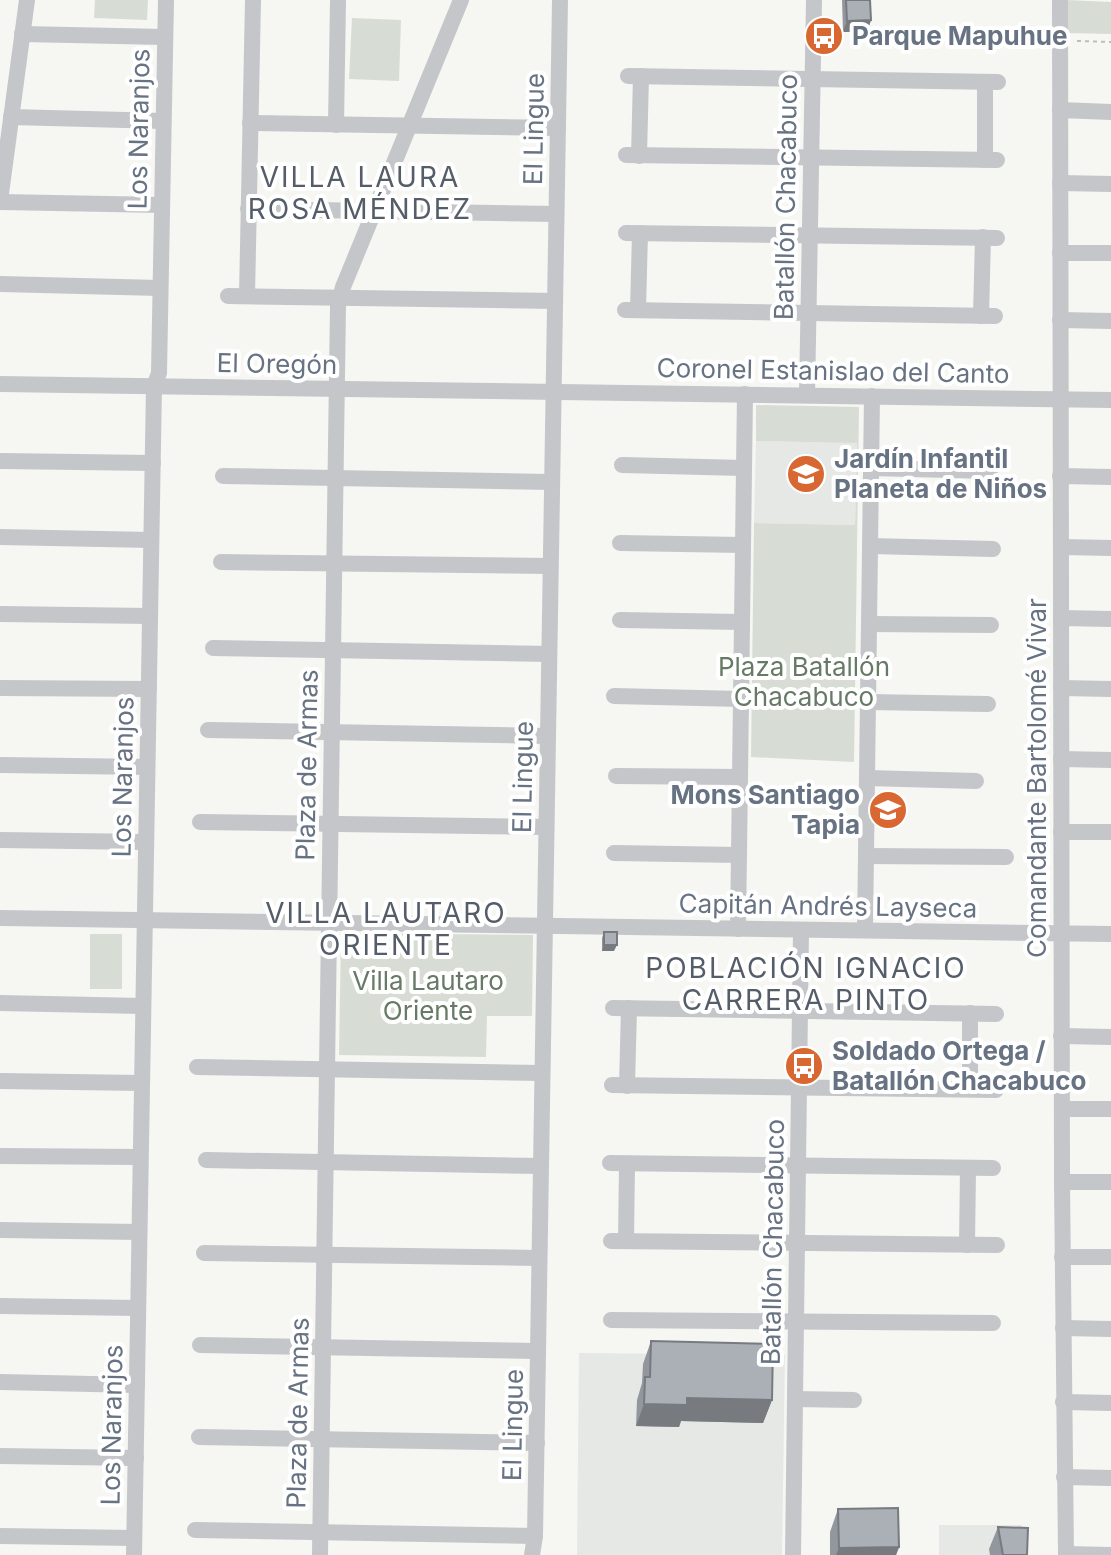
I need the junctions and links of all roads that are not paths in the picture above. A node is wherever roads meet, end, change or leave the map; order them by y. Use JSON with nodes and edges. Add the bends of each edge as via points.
{"nodes":[{"id":1,"x":27,"y":0,"type":"edge"},
{"id":2,"x":166,"y":0,"type":"edge"},
{"id":3,"x":253,"y":0,"type":"edge"},
{"id":4,"x":338,"y":0,"type":"edge"},
{"id":5,"x":461,"y":0,"type":"edge"},
{"id":6,"x":560,"y":0,"type":"edge"},
{"id":7,"x":814,"y":0,"type":"edge"},
{"id":8,"x":1060,"y":0,"type":"edge"},
{"id":9,"x":22,"y":34,"type":"junction"},
{"id":10,"x":165,"y":37,"type":"junction"},
{"id":11,"x":812,"y":79,"type":"junction"},
{"id":12,"x":1060,"y":110,"type":"junction"},
{"id":13,"x":1111,"y":112,"type":"edge"},
{"id":14,"x":11,"y":117,"type":"junction"},
{"id":15,"x":163,"y":121,"type":"junction"},
{"id":16,"x":250,"y":123,"type":"junction"},
{"id":17,"x":336,"y":125,"type":"junction"},
{"id":18,"x":409,"y":126,"type":"junction"},
{"id":19,"x":558,"y":128,"type":"junction"},
{"id":20,"x":811,"y":158,"type":"junction"},
{"id":21,"x":1060,"y":183,"type":"junction"},
{"id":22,"x":1111,"y":184,"type":"edge"},
{"id":23,"x":0,"y":202,"type":"edge"},
{"id":24,"x":162,"y":205,"type":"junction"},
{"id":25,"x":248,"y":209,"type":"junction"},
{"id":26,"x":375,"y":211,"type":"junction"},
{"id":27,"x":556,"y":214,"type":"junction"},
{"id":28,"x":810,"y":235,"type":"junction"},
{"id":29,"x":1060,"y":253,"type":"junction"},
{"id":30,"x":1111,"y":253,"type":"edge"},
{"id":31,"x":0,"y":284,"type":"edge"},
{"id":32,"x":160,"y":288,"type":"junction"},
{"id":33,"x":228,"y":296,"type":"dead end"},
{"id":34,"x":247,"y":296,"type":"junction"},
{"id":35,"x":340,"y":298,"type":"junction"},
{"id":36,"x":555,"y":301,"type":"junction"},
{"id":37,"x":809,"y":313,"type":"junction"},
{"id":38,"x":1060,"y":320,"type":"junction"},
{"id":39,"x":1111,"y":321,"type":"edge"},
{"id":40,"x":0,"y":384,"type":"edge"},
{"id":41,"x":154,"y":386,"type":"junction"},
{"id":42,"x":336,"y":389,"type":"junction"},
{"id":43,"x":553,"y":391,"type":"junction"},
{"id":44,"x":745,"y":394,"type":"junction"},
{"id":45,"x":807,"y":395,"type":"junction"},
{"id":46,"x":872,"y":396,"type":"junction"},
{"id":47,"x":1060,"y":399,"type":"junction"},
{"id":48,"x":1111,"y":400,"type":"edge"},
{"id":49,"x":0,"y":461,"type":"edge"},
{"id":50,"x":153,"y":463,"type":"junction"},
{"id":51,"x":622,"y":465,"type":"dead end"},
{"id":52,"x":744,"y":468,"type":"junction"},
{"id":53,"x":871,"y":468,"type":"junction"},
{"id":54,"x":990,"y":471,"type":"dead end"},
{"id":55,"x":223,"y":476,"type":"dead end"},
{"id":56,"x":1060,"y":476,"type":"junction"},
{"id":57,"x":1111,"y":477,"type":"edge"},
{"id":58,"x":335,"y":478,"type":"junction"},
{"id":59,"x":552,"y":482,"type":"junction"},
{"id":60,"x":0,"y":537,"type":"edge"},
{"id":61,"x":151,"y":540,"type":"junction"},
{"id":62,"x":620,"y":543,"type":"dead end"},
{"id":63,"x":743,"y":545,"type":"junction"},
{"id":64,"x":870,"y":546,"type":"junction"},
{"id":65,"x":1061,"y":547,"type":"junction"},
{"id":66,"x":1111,"y":548,"type":"edge"},
{"id":67,"x":993,"y":549,"type":"dead end"},
{"id":68,"x":221,"y":562,"type":"dead end"},
{"id":69,"x":334,"y":563,"type":"junction"},
{"id":70,"x":550,"y":566,"type":"junction"},
{"id":71,"x":0,"y":614,"type":"edge"},
{"id":72,"x":150,"y":616,"type":"junction"},
{"id":73,"x":1061,"y":618,"type":"junction"},
{"id":74,"x":1111,"y":619,"type":"edge"},
{"id":75,"x":620,"y":620,"type":"dead end"},
{"id":76,"x":742,"y":622,"type":"junction"},
{"id":77,"x":869,"y":624,"type":"junction"},
{"id":78,"x":991,"y":625,"type":"dead end"},
{"id":79,"x":213,"y":648,"type":"dead end"},
{"id":80,"x":333,"y":650,"type":"junction"},
{"id":81,"x":549,"y":654,"type":"junction"},
{"id":82,"x":0,"y":688,"type":"edge"},
{"id":83,"x":1061,"y":688,"type":"junction"},
{"id":84,"x":149,"y":689,"type":"junction"},
{"id":85,"x":1111,"y":689,"type":"edge"},
{"id":86,"x":614,"y":696,"type":"dead end"},
{"id":87,"x":741,"y":699,"type":"junction"},
{"id":88,"x":868,"y":702,"type":"junction"},
{"id":89,"x":988,"y":704,"type":"dead end"},
{"id":90,"x":208,"y":730,"type":"dead end"},
{"id":91,"x":331,"y":732,"type":"junction"},
{"id":92,"x":548,"y":736,"type":"junction"},
{"id":93,"x":1061,"y":759,"type":"junction"},
{"id":94,"x":1111,"y":760,"type":"edge"},
{"id":95,"x":0,"y":765,"type":"edge"},
{"id":96,"x":147,"y":767,"type":"junction"},
{"id":97,"x":616,"y":776,"type":"dead end"},
{"id":98,"x":740,"y":777,"type":"junction"},
{"id":99,"x":867,"y":778,"type":"junction"},
{"id":100,"x":976,"y":781,"type":"dead end"},
{"id":101,"x":200,"y":822,"type":"dead end"},
{"id":102,"x":330,"y":824,"type":"junction"},
{"id":103,"x":546,"y":827,"type":"junction"},
{"id":104,"x":1061,"y":832,"type":"junction"},
{"id":105,"x":1111,"y":832,"type":"edge"},
{"id":106,"x":0,"y":840,"type":"edge"},
{"id":107,"x":146,"y":842,"type":"junction"},
{"id":108,"x":614,"y":853,"type":"dead end"},
{"id":109,"x":739,"y":855,"type":"junction"},
{"id":110,"x":866,"y":856,"type":"junction"},
{"id":111,"x":1006,"y":857,"type":"dead end"},
{"id":112,"x":0,"y":918,"type":"edge"},
{"id":113,"x":144,"y":921,"type":"junction"},
{"id":114,"x":329,"y":923,"type":"junction"},
{"id":115,"x":544,"y":926,"type":"junction"},
{"id":116,"x":738,"y":929,"type":"junction"},
{"id":117,"x":801,"y":930,"type":"junction"},
{"id":118,"x":865,"y":930,"type":"junction"},
{"id":119,"x":1061,"y":933,"type":"junction"},
{"id":120,"x":1111,"y":934,"type":"edge"},
{"id":121,"x":0,"y":1003,"type":"edge"},
{"id":122,"x":143,"y":1006,"type":"junction"},
{"id":123,"x":800,"y":1011,"type":"junction"},
{"id":124,"x":970,"y":1013,"type":"junction"},
{"id":125,"x":996,"y":1014,"type":"dead end"},
{"id":126,"x":1061,"y":1036,"type":"junction"},
{"id":127,"x":1111,"y":1037,"type":"edge"},
{"id":128,"x":197,"y":1067,"type":"dead end"},
{"id":129,"x":327,"y":1070,"type":"junction"},
{"id":130,"x":542,"y":1073,"type":"junction"},
{"id":131,"x":0,"y":1081,"type":"edge"},
{"id":132,"x":142,"y":1083,"type":"junction"},
{"id":133,"x":799,"y":1087,"type":"junction"},
{"id":134,"x":970,"y":1089,"type":"junction"},
{"id":135,"x":996,"y":1090,"type":"dead end"},
{"id":136,"x":1062,"y":1109,"type":"junction"},
{"id":137,"x":1111,"y":1109,"type":"edge"},
{"id":138,"x":0,"y":1156,"type":"edge"},
{"id":139,"x":140,"y":1157,"type":"junction"},
{"id":140,"x":206,"y":1160,"type":"dead end"},
{"id":141,"x":326,"y":1162,"type":"junction"},
{"id":142,"x":541,"y":1166,"type":"junction"},
{"id":143,"x":798,"y":1166,"type":"junction"},
{"id":144,"x":968,"y":1168,"type":"junction"},
{"id":145,"x":993,"y":1168,"type":"dead end"},
{"id":146,"x":1062,"y":1182,"type":"junction"},
{"id":147,"x":1111,"y":1182,"type":"edge"},
{"id":148,"x":0,"y":1230,"type":"edge"},
{"id":149,"x":139,"y":1232,"type":"junction"},
{"id":150,"x":797,"y":1243,"type":"junction"},
{"id":151,"x":967,"y":1245,"type":"junction"},
{"id":152,"x":997,"y":1245,"type":"dead end"},
{"id":153,"x":204,"y":1253,"type":"dead end"},
{"id":154,"x":324,"y":1254,"type":"junction"},
{"id":155,"x":1062,"y":1257,"type":"junction"},
{"id":156,"x":1111,"y":1257,"type":"edge"},
{"id":157,"x":539,"y":1258,"type":"junction"},
{"id":158,"x":0,"y":1306,"type":"edge"},
{"id":159,"x":138,"y":1308,"type":"junction"},
{"id":160,"x":611,"y":1320,"type":"dead end"},
{"id":161,"x":796,"y":1321,"type":"junction"},
{"id":162,"x":993,"y":1323,"type":"dead end"},
{"id":163,"x":1063,"y":1328,"type":"junction"},
{"id":164,"x":1111,"y":1329,"type":"edge"},
{"id":165,"x":200,"y":1345,"type":"dead end"},
{"id":166,"x":323,"y":1347,"type":"junction"},
{"id":167,"x":538,"y":1351,"type":"junction"},
{"id":168,"x":0,"y":1382,"type":"edge"},
{"id":169,"x":137,"y":1385,"type":"junction"},
{"id":170,"x":795,"y":1399,"type":"junction"},
{"id":171,"x":854,"y":1400,"type":"dead end"},
{"id":172,"x":1063,"y":1402,"type":"junction"},
{"id":173,"x":1111,"y":1403,"type":"edge"},
{"id":174,"x":199,"y":1437,"type":"dead end"},
{"id":175,"x":322,"y":1440,"type":"junction"},
{"id":176,"x":537,"y":1443,"type":"junction"},
{"id":177,"x":0,"y":1456,"type":"edge"},
{"id":178,"x":136,"y":1458,"type":"junction"},
{"id":179,"x":1064,"y":1477,"type":"junction"},
{"id":180,"x":1111,"y":1478,"type":"edge"},
{"id":181,"x":195,"y":1530,"type":"dead end"},
{"id":182,"x":320,"y":1532,"type":"junction"},
{"id":183,"x":0,"y":1536,"type":"edge"},
{"id":184,"x":535,"y":1536,"type":"junction"},
{"id":185,"x":134,"y":1547,"type":"edge"},
{"id":186,"x":320,"y":1555,"type":"edge"},
{"id":187,"x":532,"y":1555,"type":"edge"},
{"id":188,"x":793,"y":1555,"type":"edge"},
{"id":189,"x":1066,"y":1555,"type":"edge"},
{"id":190,"x":1111,"y":1555,"type":"edge"}],
"edges":[{"from":1,"to":9,"type":"street"},
{"from":2,"to":10,"type":"street","name":"Los Naranjos"},
{"from":3,"to":16,"type":"street"},
{"from":4,"to":17,"type":"street"},
{"from":5,"to":18,"type":"street","name":"Plaza de Armas"},
{"from":6,"to":19,"type":"street","name":"El Lingue"},
{"from":7,"to":11,"type":"street","name":"Batallón Chacabuco"},
{"from":8,"to":12,"type":"street","name":"Comandante Bartolomé Vivar"},
{"from":9,"to":10,"type":"street"},
{"from":9,"to":14,"type":"street"},
{"from":10,"to":15,"type":"street","name":"Los Naranjos"},
{"from":11,"to":20,"type":"street","name":"Batallón Chacabuco"},
{"from":11,"to":20,"type":"street","via":[[635,76],[633,156]]},
{"from":11,"to":20,"type":"street","via":[[992,82],[991,160]]},
{"from":12,"to":13,"type":"street"},
{"from":12,"to":21,"type":"street","name":"Comandante Bartolomé Vivar"},
{"from":14,"to":15,"type":"street"},
{"from":14,"to":23,"type":"street"},
{"from":15,"to":24,"type":"street","name":"Los Naranjos"},
{"from":16,"to":17,"type":"street"},
{"from":16,"to":25,"type":"street"},
{"from":17,"to":18,"type":"street"},
{"from":18,"to":19,"type":"street"},
{"from":18,"to":26,"type":"street","name":"Plaza de Armas"},
{"from":19,"to":27,"type":"street","name":"El Lingue"},
{"from":20,"to":28,"type":"street","name":"Batallón Chacabuco"},
{"from":21,"to":22,"type":"street"},
{"from":21,"to":29,"type":"street","name":"Comandante Bartolomé Vivar"},
{"from":23,"to":24,"type":"street"},
{"from":24,"to":32,"type":"street","name":"Los Naranjos"},
{"from":25,"to":26,"type":"street"},
{"from":25,"to":34,"type":"street"},
{"from":26,"to":27,"type":"street"},
{"from":26,"to":35,"type":"street","name":"Plaza de Armas"},
{"from":27,"to":36,"type":"street","name":"El Lingue"},
{"from":28,"to":37,"type":"street","name":"Batallón Chacabuco"},
{"from":28,"to":37,"type":"street","via":[[633,233],[631,310]]},
{"from":28,"to":37,"type":"street","via":[[990,238],[988,316]]},
{"from":29,"to":30,"type":"street"},
{"from":29,"to":38,"type":"street","name":"Comandante Bartolomé Vivar"},
{"from":31,"to":32,"type":"street"},
{"from":32,"to":41,"type":"street","name":"Los Naranjos","via":[[159,373]]},
{"from":33,"to":34,"type":"street"},
{"from":34,"to":35,"type":"street"},
{"from":35,"to":36,"type":"street"},
{"from":35,"to":42,"type":"street","name":"Plaza de Armas"},
{"from":36,"to":43,"type":"street","name":"El Lingue"},
{"from":37,"to":45,"type":"street","name":"Batallón Chacabuco"},
{"from":38,"to":39,"type":"street"},
{"from":38,"to":47,"type":"street","name":"Comandante Bartolomé Vivar"},
{"from":40,"to":41,"type":"street","name":"El Oregón"},
{"from":41,"to":42,"type":"street","name":"El Oregón"},
{"from":41,"to":50,"type":"street","name":"Los Naranjos"},
{"from":42,"to":43,"type":"street","name":"El Oregón"},
{"from":42,"to":58,"type":"street","name":"Plaza de Armas"},
{"from":43,"to":44,"type":"street","name":"Coronel Estanislao del Canto"},
{"from":43,"to":59,"type":"street","name":"El Lingue"},
{"from":44,"to":45,"type":"street","name":"Coronel Estanislao del Canto"},
{"from":44,"to":52,"type":"street"},
{"from":45,"to":46,"type":"street","name":"Coronel Estanislao del Canto"},
{"from":46,"to":47,"type":"street","name":"Coronel Estanislao del Canto"},
{"from":46,"to":53,"type":"street"},
{"from":47,"to":48,"type":"street","name":"Coronel Estanislao del Canto"},
{"from":47,"to":56,"type":"street","name":"Comandante Bartolomé Vivar"},
{"from":49,"to":50,"type":"street"},
{"from":50,"to":61,"type":"street","name":"Los Naranjos"},
{"from":51,"to":52,"type":"street"},
{"from":52,"to":63,"type":"street"},
{"from":53,"to":54,"type":"street"},
{"from":53,"to":64,"type":"street"},
{"from":55,"to":58,"type":"street"},
{"from":56,"to":57,"type":"street"},
{"from":56,"to":65,"type":"street","name":"Comandante Bartolomé Vivar"},
{"from":58,"to":59,"type":"street"},
{"from":58,"to":69,"type":"street","name":"Plaza de Armas"},
{"from":59,"to":70,"type":"street","name":"El Lingue"},
{"from":60,"to":61,"type":"street"},
{"from":61,"to":72,"type":"street","name":"Los Naranjos"},
{"from":62,"to":63,"type":"street"},
{"from":63,"to":76,"type":"street"},
{"from":64,"to":67,"type":"street"},
{"from":64,"to":77,"type":"street"},
{"from":65,"to":66,"type":"street"},
{"from":65,"to":73,"type":"street","name":"Comandante Bartolomé Vivar"},
{"from":68,"to":69,"type":"street"},
{"from":69,"to":70,"type":"street"},
{"from":69,"to":80,"type":"street","name":"Plaza de Armas"},
{"from":70,"to":81,"type":"street","name":"El Lingue"},
{"from":71,"to":72,"type":"street"},
{"from":72,"to":84,"type":"street","name":"Los Naranjos"},
{"from":73,"to":74,"type":"street"},
{"from":73,"to":83,"type":"street","name":"Comandante Bartolomé Vivar"},
{"from":75,"to":76,"type":"street"},
{"from":76,"to":87,"type":"street"},
{"from":77,"to":78,"type":"street"},
{"from":77,"to":88,"type":"street"},
{"from":79,"to":80,"type":"street"},
{"from":80,"to":81,"type":"street"},
{"from":80,"to":91,"type":"street","name":"Plaza de Armas"},
{"from":81,"to":92,"type":"street","name":"El Lingue"},
{"from":82,"to":84,"type":"street"},
{"from":83,"to":85,"type":"street"},
{"from":83,"to":93,"type":"street","name":"Comandante Bartolomé Vivar"},
{"from":84,"to":96,"type":"street","name":"Los Naranjos"},
{"from":86,"to":87,"type":"street"},
{"from":87,"to":98,"type":"street"},
{"from":88,"to":89,"type":"street"},
{"from":88,"to":99,"type":"street"},
{"from":90,"to":91,"type":"street"},
{"from":91,"to":92,"type":"street"},
{"from":91,"to":102,"type":"street","name":"Plaza de Armas"},
{"from":92,"to":103,"type":"street","name":"El Lingue"},
{"from":93,"to":94,"type":"street"},
{"from":93,"to":104,"type":"street","name":"Comandante Bartolomé Vivar"},
{"from":95,"to":96,"type":"street"},
{"from":96,"to":107,"type":"street","name":"Los Naranjos"},
{"from":97,"to":98,"type":"street"},
{"from":98,"to":109,"type":"street"},
{"from":99,"to":100,"type":"street"},
{"from":99,"to":110,"type":"street"},
{"from":101,"to":102,"type":"street"},
{"from":102,"to":103,"type":"street"},
{"from":102,"to":114,"type":"street","name":"Plaza de Armas"},
{"from":103,"to":115,"type":"street","name":"El Lingue"},
{"from":104,"to":105,"type":"street"},
{"from":104,"to":119,"type":"street","name":"Comandante Bartolomé Vivar"},
{"from":106,"to":107,"type":"street"},
{"from":107,"to":113,"type":"street","name":"Los Naranjos"},
{"from":108,"to":109,"type":"street"},
{"from":109,"to":116,"type":"street"},
{"from":110,"to":111,"type":"street"},
{"from":110,"to":118,"type":"street"},
{"from":112,"to":113,"type":"street","name":"Capitán Andrés Layseca"},
{"from":113,"to":114,"type":"street","name":"Capitán Andrés Layseca"},
{"from":113,"to":122,"type":"street","name":"Los Naranjos"},
{"from":114,"to":115,"type":"street","name":"Capitán Andrés Layseca"},
{"from":114,"to":129,"type":"street","name":"Plaza de Armas"},
{"from":115,"to":116,"type":"street","name":"Capitán Andrés Layseca"},
{"from":115,"to":130,"type":"street","name":"El Lingue"},
{"from":116,"to":117,"type":"street","name":"Capitán Andrés Layseca"},
{"from":117,"to":118,"type":"street","name":"Capitán Andrés Layseca"},
{"from":117,"to":123,"type":"street","name":"Batallón Chacabuco"},
{"from":118,"to":119,"type":"street","name":"Capitán Andrés Layseca"},
{"from":119,"to":120,"type":"street","name":"Capitán Andrés Layseca"},
{"from":119,"to":126,"type":"street","name":"Comandante Bartolomé Vivar"},
{"from":121,"to":122,"type":"street"},
{"from":122,"to":132,"type":"street","name":"Los Naranjos"},
{"from":123,"to":124,"type":"street"},
{"from":123,"to":133,"type":"street","name":"Batallón Chacabuco"},
{"from":123,"to":133,"type":"street","via":[[621,1008],[620,1085]]},
{"from":124,"to":125,"type":"street"},
{"from":124,"to":134,"type":"street"},
{"from":126,"to":127,"type":"street"},
{"from":126,"to":136,"type":"street","name":"Comandante Bartolomé Vivar"},
{"from":128,"to":129,"type":"street"},
{"from":129,"to":130,"type":"street"},
{"from":129,"to":141,"type":"street","name":"Plaza de Armas"},
{"from":130,"to":142,"type":"street","name":"El Lingue"},
{"from":131,"to":132,"type":"street"},
{"from":132,"to":139,"type":"street","name":"Los Naranjos"},
{"from":133,"to":134,"type":"street"},
{"from":133,"to":143,"type":"street","name":"Batallón Chacabuco"},
{"from":134,"to":135,"type":"street"},
{"from":136,"to":137,"type":"street"},
{"from":136,"to":146,"type":"street","name":"Comandante Bartolomé Vivar"},
{"from":138,"to":139,"type":"street"},
{"from":139,"to":149,"type":"street","name":"Los Naranjos"},
{"from":140,"to":141,"type":"street"},
{"from":141,"to":142,"type":"street"},
{"from":141,"to":154,"type":"street","name":"Plaza de Armas"},
{"from":142,"to":157,"type":"street","name":"El Lingue"},
{"from":143,"to":144,"type":"street"},
{"from":143,"to":150,"type":"street","name":"Batallón Chacabuco"},
{"from":143,"to":150,"type":"street","via":[[618,1164],[618,1241]]},
{"from":144,"to":145,"type":"street"},
{"from":144,"to":151,"type":"street"},
{"from":146,"to":147,"type":"street"},
{"from":146,"to":155,"type":"street","name":"Comandante Bartolomé Vivar"},
{"from":148,"to":149,"type":"street"},
{"from":149,"to":159,"type":"street","name":"Los Naranjos"},
{"from":150,"to":151,"type":"street"},
{"from":150,"to":161,"type":"street","name":"Batallón Chacabuco"},
{"from":151,"to":152,"type":"street"},
{"from":153,"to":154,"type":"street"},
{"from":154,"to":157,"type":"street"},
{"from":154,"to":166,"type":"street","name":"Plaza de Armas"},
{"from":155,"to":156,"type":"street"},
{"from":155,"to":163,"type":"street","name":"Comandante Bartolomé Vivar"},
{"from":157,"to":167,"type":"street","name":"El Lingue"},
{"from":158,"to":159,"type":"street"},
{"from":159,"to":169,"type":"street","name":"Los Naranjos"},
{"from":160,"to":161,"type":"street"},
{"from":161,"to":162,"type":"street"},
{"from":161,"to":170,"type":"street","name":"Batallón Chacabuco"},
{"from":163,"to":164,"type":"street"},
{"from":163,"to":172,"type":"street","name":"Comandante Bartolomé Vivar"},
{"from":165,"to":166,"type":"street"},
{"from":166,"to":167,"type":"street"},
{"from":166,"to":175,"type":"street","name":"Plaza de Armas"},
{"from":167,"to":176,"type":"street","name":"El Lingue"},
{"from":168,"to":169,"type":"street"},
{"from":169,"to":178,"type":"street","name":"Los Naranjos"},
{"from":170,"to":171,"type":"street"},
{"from":170,"to":188,"type":"street","name":"Batallón Chacabuco"},
{"from":172,"to":173,"type":"street"},
{"from":172,"to":179,"type":"street","name":"Comandante Bartolomé Vivar"},
{"from":174,"to":175,"type":"street"},
{"from":175,"to":176,"type":"street"},
{"from":175,"to":182,"type":"street","name":"Plaza de Armas"},
{"from":176,"to":184,"type":"street","name":"El Lingue"},
{"from":177,"to":178,"type":"street"},
{"from":178,"to":185,"type":"street","name":"Los Naranjos"},
{"from":179,"to":180,"type":"street"},
{"from":179,"to":189,"type":"street","name":"Comandante Bartolomé Vivar"},
{"from":181,"to":182,"type":"street"},
{"from":182,"to":184,"type":"street"},
{"from":182,"to":186,"type":"street","name":"Plaza de Armas"},
{"from":183,"to":185,"type":"street"},
{"from":184,"to":187,"type":"street","name":"El Lingue"},
{"from":189,"to":190,"type":"street"}]}
